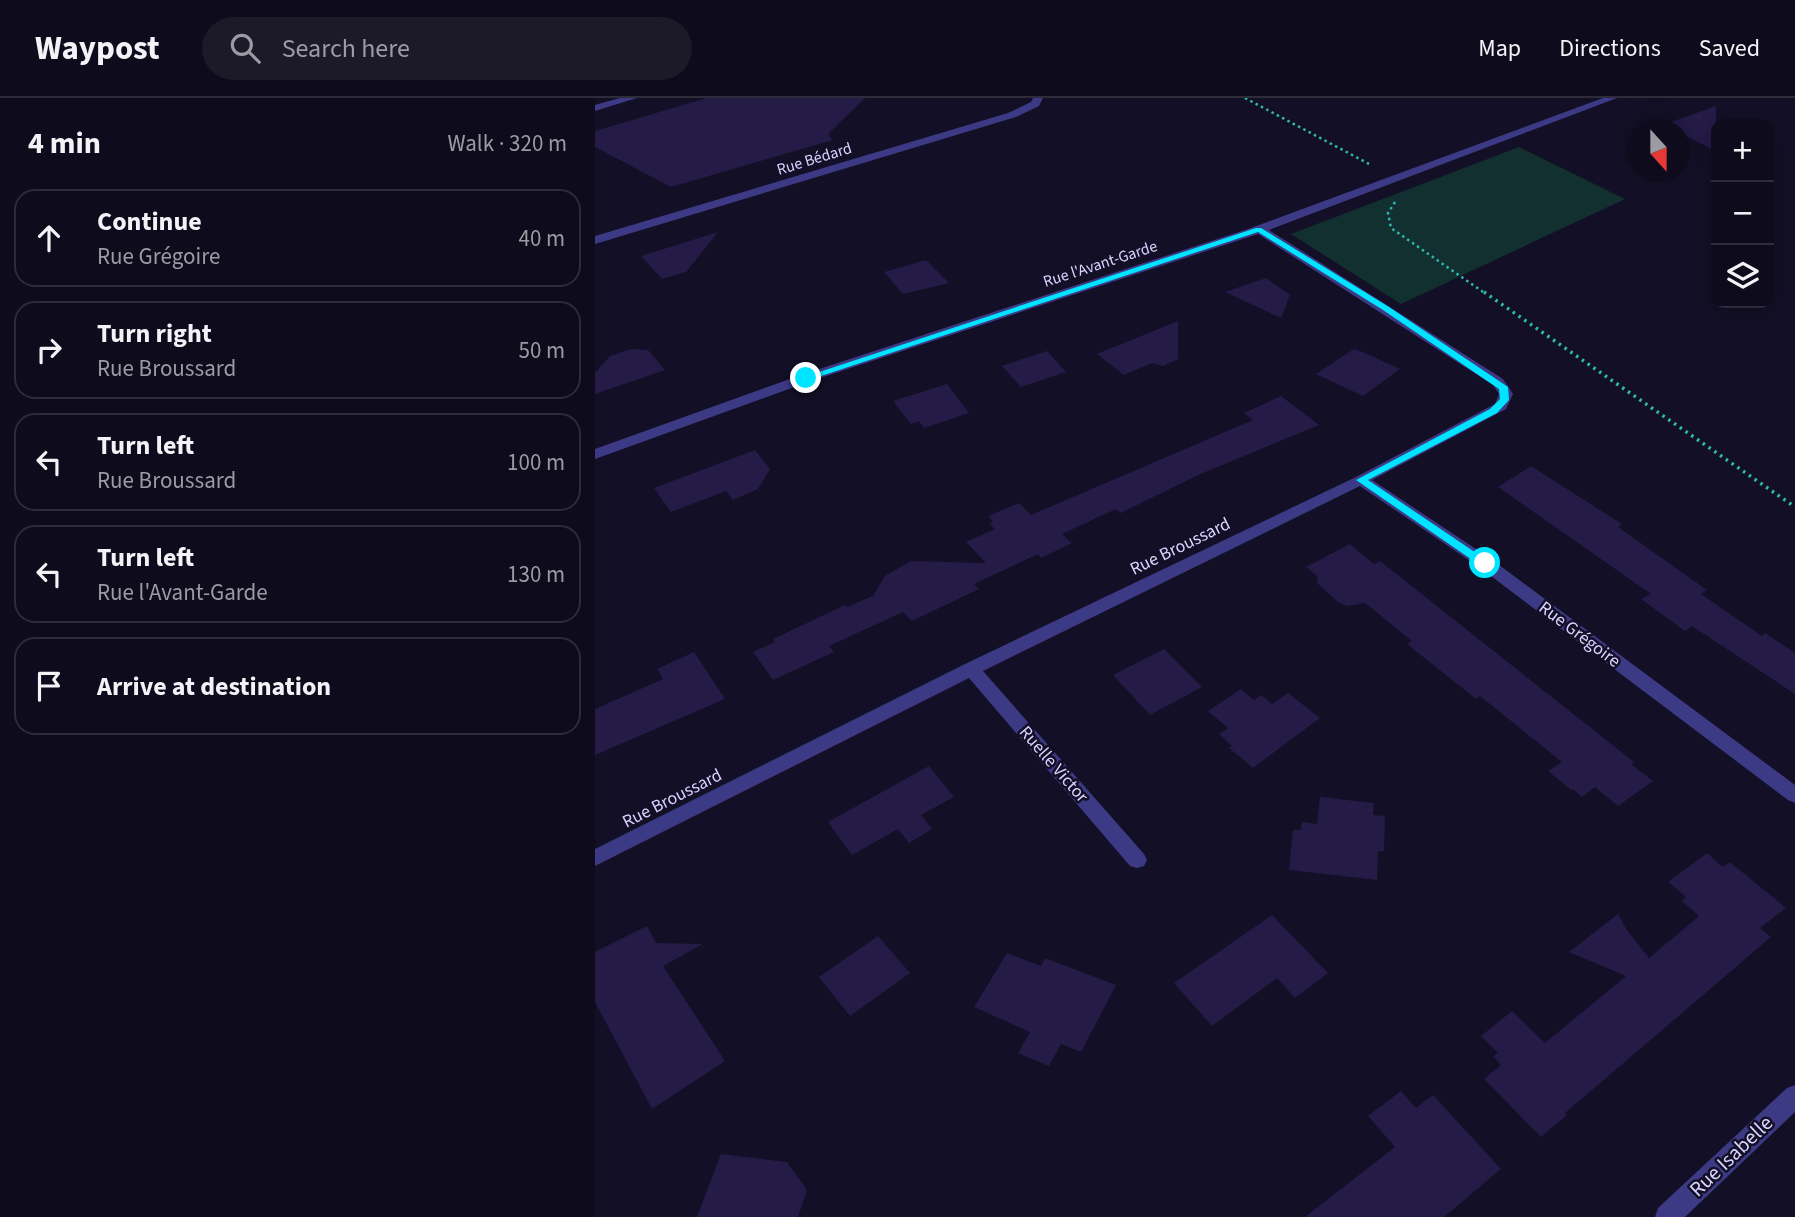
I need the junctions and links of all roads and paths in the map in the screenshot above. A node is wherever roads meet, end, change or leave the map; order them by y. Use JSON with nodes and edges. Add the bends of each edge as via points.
{"nodes":[{"id":1,"x":632,"y":98,"type":"edge"},
{"id":2,"x":1038,"y":98,"type":"edge"},
{"id":3,"x":1245,"y":98,"type":"edge"},
{"id":4,"x":1612,"y":98,"type":"edge"},
{"id":5,"x":595,"y":107,"type":"edge"},
{"id":6,"x":1396,"y":180,"type":"junction"},
{"id":7,"x":1259,"y":229,"type":"junction"},
{"id":8,"x":595,"y":240,"type":"edge"},
{"id":9,"x":595,"y":454,"type":"edge"},
{"id":10,"x":1361,"y":480,"type":"junction"},
{"id":11,"x":1795,"y":507,"type":"edge"},
{"id":12,"x":971,"y":670,"type":"junction"},
{"id":13,"x":1795,"y":795,"type":"edge"},
{"id":14,"x":595,"y":858,"type":"edge"},
{"id":15,"x":1137,"y":860,"type":"dead end"},
{"id":16,"x":1795,"y":1096,"type":"edge"},
{"id":17,"x":1667,"y":1217,"type":"edge"}],
"edges":[{"from":1,"to":5,"type":"street"},
{"from":2,"to":8,"type":"street","name":"Rue Bédard","via":[[1012,115]]},
{"from":3,"to":6,"type":"path"},
{"from":4,"to":6,"type":"street","name":"Rue l'Avant-Garde"},
{"from":6,"to":7,"type":"street","name":"Rue l'Avant-Garde"},
{"from":6,"to":11,"type":"path","via":[[1401,191],[1388,213],[1391,228]]},
{"from":7,"to":9,"type":"street","name":"Rue l'Avant-Garde","via":[[806,378]]},
{"from":7,"to":10,"type":"street","name":"Rue Broussard","via":[[1487,374],[1506,394],[1493,411]]},
{"from":10,"to":12,"type":"street","name":"Rue Broussard"},
{"from":10,"to":13,"type":"street","name":"Rue Grégoire","via":[[1485,563]]},
{"from":12,"to":14,"type":"street","name":"Rue Broussard"},
{"from":12,"to":15,"type":"street","name":"Ruelle Victor"},
{"from":16,"to":17,"type":"street","name":"Rue Isabelle"}]}
